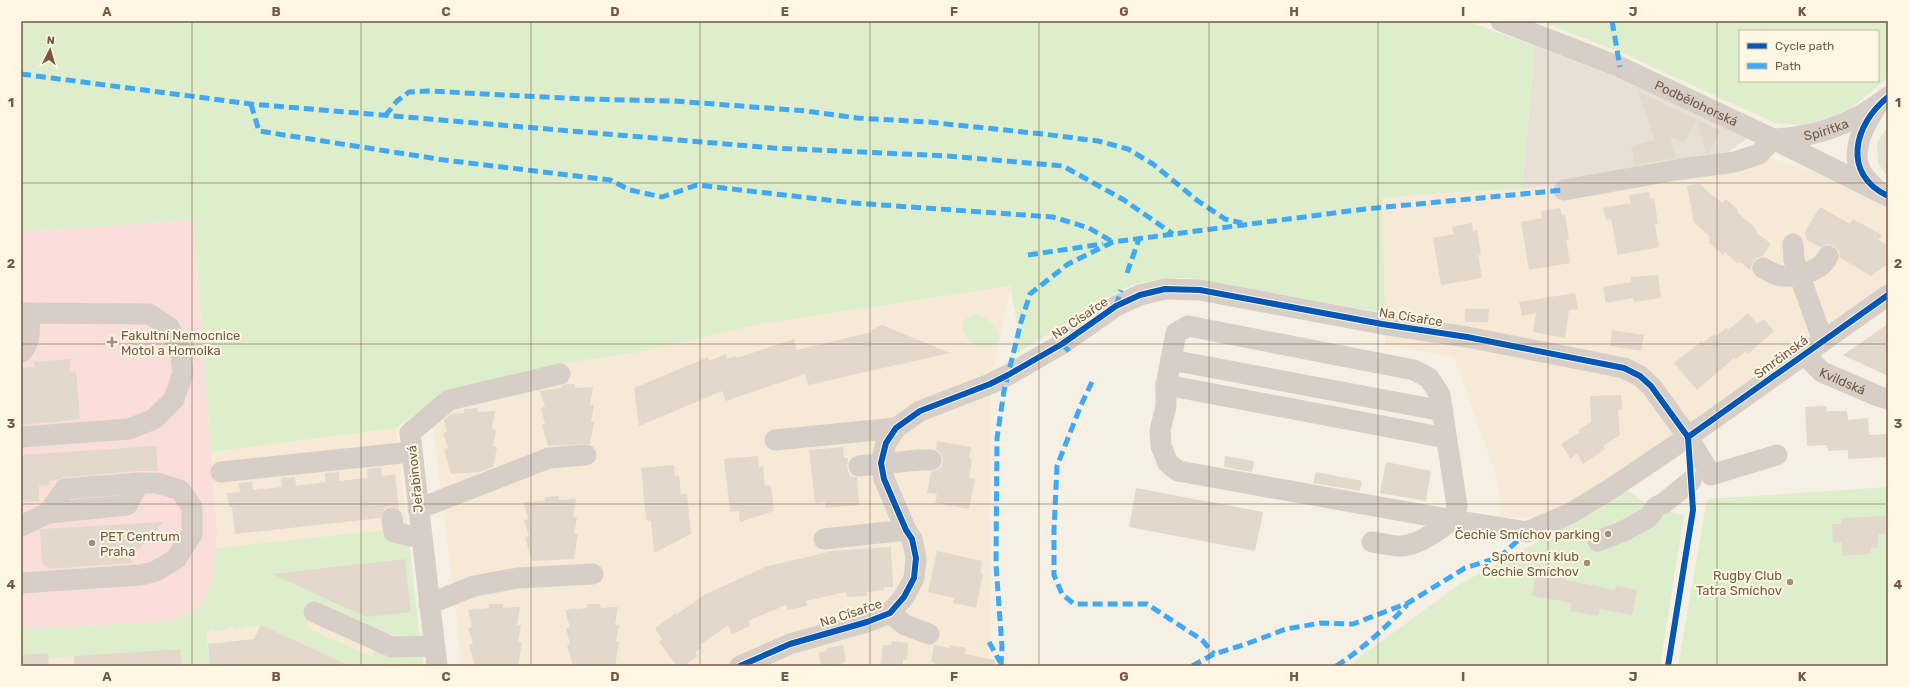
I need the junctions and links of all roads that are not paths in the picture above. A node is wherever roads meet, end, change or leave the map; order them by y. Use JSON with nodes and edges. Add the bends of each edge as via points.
{"nodes":[{"id":1,"x":1501,"y":21,"type":"edge"},
{"id":2,"x":1882,"y":102,"type":"edge"},
{"id":3,"x":1773,"y":139,"type":"junction"},
{"id":4,"x":1858,"y":157,"type":"junction"},
{"id":5,"x":1838,"y":170,"type":"junction"},
{"id":6,"x":1564,"y":190,"type":"dead end"},
{"id":7,"x":1883,"y":194,"type":"edge"},
{"id":8,"x":1793,"y":244,"type":"dead end"},
{"id":9,"x":1828,"y":256,"type":"dead end"},
{"id":10,"x":1762,"y":268,"type":"dead end"},
{"id":11,"x":1799,"y":274,"type":"junction"},
{"id":12,"x":1888,"y":295,"type":"edge"},
{"id":13,"x":25,"y":313,"type":"edge"},
{"id":14,"x":1823,"y":341,"type":"junction"},
{"id":15,"x":21,"y":352,"type":"edge"},
{"id":16,"x":1804,"y":354,"type":"junction"},
{"id":17,"x":1171,"y":360,"type":"junction"},
{"id":18,"x":560,"y":374,"type":"dead end"},
{"id":19,"x":1166,"y":385,"type":"junction"},
{"id":20,"x":1888,"y":399,"type":"edge"},
{"id":21,"x":1443,"y":411,"type":"junction"},
{"id":22,"x":896,"y":428,"type":"junction"},
{"id":23,"x":21,"y":437,"type":"edge"},
{"id":24,"x":1688,"y":437,"type":"junction"},
{"id":25,"x":1446,"y":438,"type":"junction"},
{"id":26,"x":775,"y":440,"type":"dead end"},
{"id":27,"x":411,"y":452,"type":"junction"},
{"id":28,"x":586,"y":455,"type":"dead end"},
{"id":29,"x":1777,"y":455,"type":"dead end"},
{"id":30,"x":931,"y":460,"type":"dead end"},
{"id":31,"x":881,"y":463,"type":"junction"},
{"id":32,"x":859,"y":466,"type":"dead end"},
{"id":33,"x":221,"y":472,"type":"dead end"},
{"id":34,"x":1691,"y":481,"type":"dead end"},
{"id":35,"x":418,"y":509,"type":"junction"},
{"id":36,"x":392,"y":518,"type":"dead end"},
{"id":37,"x":1453,"y":520,"type":"junction"},
{"id":38,"x":21,"y":526,"type":"edge"},
{"id":39,"x":906,"y":530,"type":"junction"},
{"id":40,"x":421,"y":535,"type":"junction"},
{"id":41,"x":824,"y":539,"type":"dead end"},
{"id":42,"x":1598,"y":541,"type":"dead end"},
{"id":43,"x":1372,"y":542,"type":"dead end"},
{"id":44,"x":593,"y":574,"type":"dead end"},
{"id":45,"x":21,"y":583,"type":"edge"},
{"id":46,"x":429,"y":604,"type":"junction"},
{"id":47,"x":314,"y":612,"type":"dead end"},
{"id":48,"x":890,"y":613,"type":"junction"},
{"id":49,"x":929,"y":634,"type":"dead end"},
{"id":50,"x":434,"y":646,"type":"junction"},
{"id":51,"x":437,"y":666,"type":"edge"},
{"id":52,"x":740,"y":666,"type":"edge"}],
"edges":[{"from":1,"to":3,"type":"street","name":"Podbělohorská","via":[[1620,67]]},
{"from":2,"to":3,"type":"street","name":"Spiritka","via":[[1844,125],[1814,135]]},
{"from":2,"to":4,"type":"street","name":"Spiritka","via":[[1862,129]]},
{"from":3,"to":5,"type":"street","name":"Podbělohorská"},
{"from":3,"to":6,"type":"street","via":[[1759,154],[1735,162]]},
{"from":4,"to":5,"type":"street","via":[[1851,164]]},
{"from":4,"to":7,"type":"street","name":"Spiritka","via":[[1858,166],[1863,176]]},
{"from":5,"to":7,"type":"street","name":"Podbělohorská"},
{"from":8,"to":11,"type":"street","via":[[1794,260]]},
{"from":9,"to":11,"type":"street","via":[[1811,271]]},
{"from":10,"to":11,"type":"street","via":[[1778,275]]},
{"from":11,"to":14,"type":"street"},
{"from":12,"to":14,"type":"street","name":"Smrčinská"},
{"from":13,"to":15,"type":"street","via":[[29,339],[26,348]]},
{"from":13,"to":23,"type":"street","via":[[149,314],[169,328],[180,349],[183,373],[174,399],[154,419],[129,429]]},
{"from":14,"to":16,"type":"street","name":"Smrčinská"},
{"from":16,"to":20,"type":"street","name":"Kvildská","via":[[1822,372]]},
{"from":16,"to":24,"type":"street","name":"Smrčinská"},
{"from":17,"to":19,"type":"street"},
{"from":17,"to":21,"type":"street"},
{"from":17,"to":21,"type":"street","via":[[1176,333],[1188,326],[1414,370],[1429,378],[1440,395]]},
{"from":18,"to":27,"type":"street","name":"Jeřabinová","via":[[449,400],[410,433]]},
{"from":19,"to":25,"type":"street"},
{"from":19,"to":37,"type":"street","via":[[1166,406],[1160,430],[1161,446],[1168,463],[1178,471]]},
{"from":21,"to":25,"type":"street"},
{"from":22,"to":24,"type":"street","name":"Na Císařce","via":[[920,411],[990,384],[1014,371],[1062,344],[1116,306],[1140,295],[1165,289],[1200,290],[1382,324],[1468,337],[1624,368],[1640,376],[1651,386]]},
{"from":22,"to":26,"type":"street"},
{"from":22,"to":31,"type":"street","name":"Na Císařce","via":[[886,443]]},
{"from":24,"to":29,"type":"street","name":"Na Císařce","via":[[1711,475]]},
{"from":24,"to":37,"type":"street","name":"Smrčinská","via":[[1569,514],[1527,532]]},
{"from":25,"to":37,"type":"street","via":[[1457,506]]},
{"from":27,"to":33,"type":"street"},
{"from":27,"to":35,"type":"street","name":"Jeřabinová"},
{"from":28,"to":35,"type":"street","via":[[549,458]]},
{"from":30,"to":31,"type":"street"},
{"from":31,"to":32,"type":"street"},
{"from":31,"to":39,"type":"street","name":"Na Císařce","via":[[884,479]]},
{"from":34,"to":42,"type":"street","via":[[1656,507],[1649,517],[1624,531]]},
{"from":35,"to":40,"type":"street","name":"Jeřabinová"},
{"from":36,"to":40,"type":"street","via":[[394,532]]},
{"from":37,"to":43,"type":"street","via":[[1408,545]]},
{"from":38,"to":45,"type":"street","via":[[48,513],[65,489],[157,483],[180,490],[192,507],[192,534],[176,559],[154,572]]},
{"from":39,"to":41,"type":"street"},
{"from":39,"to":48,"type":"street","name":"Na Císařce","via":[[912,539],[916,558],[914,578],[904,597]]},
{"from":40,"to":46,"type":"street","name":"Jeřabinová"},
{"from":44,"to":46,"type":"street","via":[[518,578],[474,586]]},
{"from":46,"to":50,"type":"street","name":"Jeřabinová"},
{"from":47,"to":50,"type":"street","via":[[392,647]]},
{"from":48,"to":49,"type":"street","via":[[905,624]]},
{"from":48,"to":52,"type":"street","name":"Na Císařce","via":[[790,644]]},
{"from":50,"to":51,"type":"street","name":"Jeřabinová"}]}
